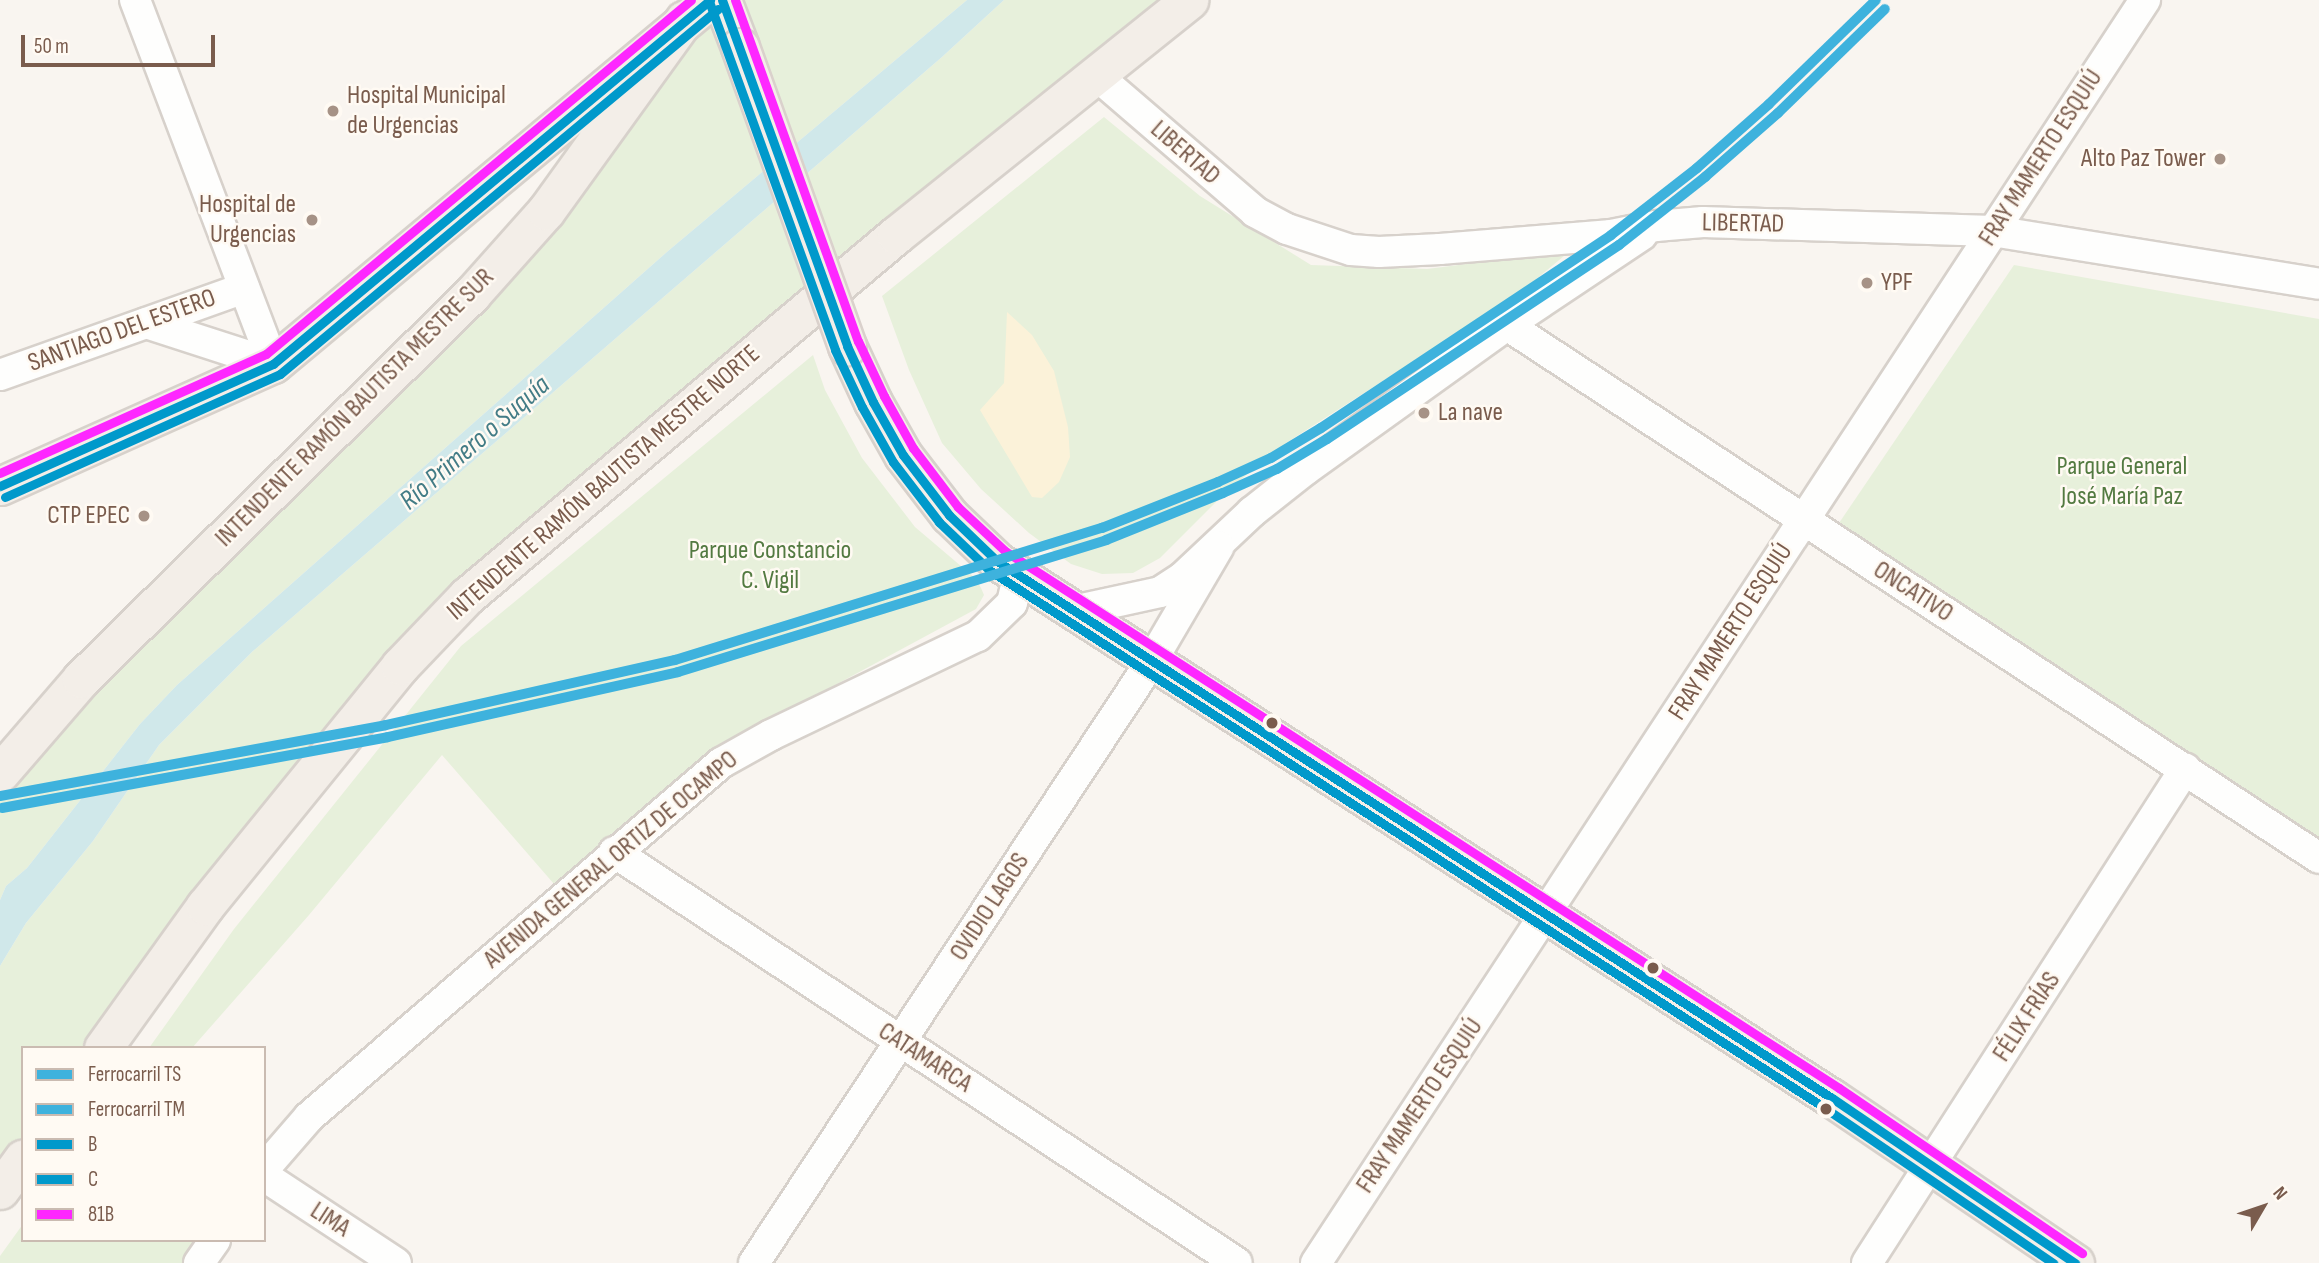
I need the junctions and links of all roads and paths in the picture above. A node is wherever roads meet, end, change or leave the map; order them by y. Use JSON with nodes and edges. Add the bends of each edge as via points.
{"nodes":[{"id":1,"x":135,"y":0,"type":"edge"},
{"id":2,"x":722,"y":0,"type":"edge"},
{"id":3,"x":1189,"y":0,"type":"edge"},
{"id":4,"x":2144,"y":0,"type":"edge"},
{"id":5,"x":697,"y":10,"type":"edge"},
{"id":6,"x":1096,"y":75,"type":"junction"},
{"id":7,"x":1656,"y":226,"type":"junction"},
{"id":8,"x":1993,"y":231,"type":"junction"},
{"id":9,"x":2319,"y":284,"type":"edge"},
{"id":10,"x":244,"y":288,"type":"junction"},
{"id":11,"x":146,"y":323,"type":"junction"},
{"id":12,"x":1507,"y":325,"type":"junction"},
{"id":13,"x":272,"y":364,"type":"junction"},
{"id":14,"x":0,"y":375,"type":"edge"},
{"id":15,"x":0,"y":486,"type":"edge"},
{"id":16,"x":1804,"y":521,"type":"junction"},
{"id":17,"x":1219,"y":546,"type":"junction"},
{"id":18,"x":1018,"y":576,"type":"junction"},
{"id":19,"x":1073,"y":611,"type":"junction"},
{"id":20,"x":1152,"y":662,"type":"junction"},
{"id":21,"x":2185,"y":769,"type":"junction"},
{"id":22,"x":0,"y":773,"type":"edge"},
{"id":23,"x":614,"y":852,"type":"junction"},
{"id":24,"x":2319,"y":858,"type":"edge"},
{"id":25,"x":1548,"y":913,"type":"junction"},
{"id":26,"x":900,"y":1042,"type":"junction"},
{"id":27,"x":104,"y":1046,"type":"edge"},
{"id":28,"x":21,"y":1161,"type":"edge"},
{"id":29,"x":1932,"y":1166,"type":"junction"},
{"id":30,"x":266,"y":1167,"type":"edge"},
{"id":31,"x":266,"y":1177,"type":"edge"},
{"id":32,"x":0,"y":1190,"type":"edge"},
{"id":33,"x":214,"y":1242,"type":"edge"},
{"id":34,"x":200,"y":1263,"type":"edge"},
{"id":35,"x":396,"y":1263,"type":"edge"},
{"id":36,"x":754,"y":1263,"type":"edge"},
{"id":37,"x":1237,"y":1263,"type":"edge"},
{"id":38,"x":1315,"y":1263,"type":"edge"},
{"id":39,"x":1867,"y":1263,"type":"edge"},
{"id":40,"x":2075,"y":1263,"type":"edge"}],
"edges":[{"from":1,"to":10,"type":"street"},
{"from":2,"to":18,"type":"main road","bridge":true,"via":[[847,346],[873,402],[903,455],[949,515]]},
{"from":3,"to":6,"type":"main road","name":"INTENDENTE RAMÓN BAUTISTA MESTRE NORTE"},
{"from":4,"to":8,"type":"street","name":"FRAY MAMERTO ESQUIÚ"},
{"from":5,"to":13,"type":"main road"},
{"from":5,"to":22,"type":"main road","name":"INTENDENTE RAMÓN BAUTISTA MESTRE SUR","via":[[545,211],[472,293],[81,679]]},
{"from":6,"to":7,"type":"street","name":"LIBERTAD","via":[[1255,212],[1287,229],[1351,250],[1428,250],[1611,236]]},
{"from":6,"to":27,"type":"main road","name":"INTENDENTE RAMÓN BAUTISTA MESTRE NORTE","via":[[896,235],[467,596],[400,666],[205,906]]},
{"from":7,"to":8,"type":"street","name":"LIBERTAD","via":[[1703,222]]},
{"from":7,"to":12,"type":"street","name":"OVIDIO LAGOS"},
{"from":8,"to":9,"type":"street","name":"LIBERTAD"},
{"from":8,"to":16,"type":"street","name":"FRAY MAMERTO ESQUIÚ"},
{"from":10,"to":11,"type":"street","name":"SANTIAGO DEL ESTERO"},
{"from":10,"to":13,"type":"street"},
{"from":11,"to":13,"type":"street"},
{"from":11,"to":14,"type":"street","name":"SANTIAGO DEL ESTERO"},
{"from":12,"to":16,"type":"street","name":"ONCATIVO"},
{"from":12,"to":17,"type":"street","name":"OVIDIO LAGOS","via":[[1305,470],[1252,512]]},
{"from":13,"to":15,"type":"main road"},
{"from":16,"to":21,"type":"street","name":"ONCATIVO"},
{"from":16,"to":25,"type":"street","name":"FRAY MAMERTO ESQUIÚ"},
{"from":17,"to":19,"type":"street","name":"OVIDIO LAGOS","via":[[1160,592]]},
{"from":17,"to":20,"type":"street","name":"OVIDIO LAGOS"},
{"from":18,"to":19,"type":"main road"},
{"from":18,"to":23,"type":"street","name":"AVENIDA GENERAL ORTIZ DE OCAMPO","via":[[1012,603],[978,636],[720,763]]},
{"from":19,"to":20,"type":"main road"},
{"from":20,"to":25,"type":"main road"},
{"from":20,"to":26,"type":"street","name":"OVIDIO LAGOS"},
{"from":21,"to":24,"type":"street","name":"ONCATIVO"},
{"from":21,"to":29,"type":"street","name":"FÉLIX FRÍAS"},
{"from":23,"to":26,"type":"street","name":"CATAMARCA"},
{"from":23,"to":30,"type":"street","name":"AVENIDA GENERAL ORTIZ DE OCAMPO","via":[[309,1117]]},
{"from":25,"to":29,"type":"main road"},
{"from":25,"to":38,"type":"street","name":"FRAY MAMERTO ESQUIÚ"},
{"from":26,"to":36,"type":"street","name":"OVIDIO LAGOS"},
{"from":26,"to":37,"type":"street","name":"CATAMARCA"},
{"from":28,"to":32,"type":"main road"},
{"from":29,"to":39,"type":"street","name":"FÉLIX FRÍAS"},
{"from":29,"to":40,"type":"main road"},
{"from":31,"to":35,"type":"street","name":"LIMA"},
{"from":33,"to":34,"type":"street"}]}
